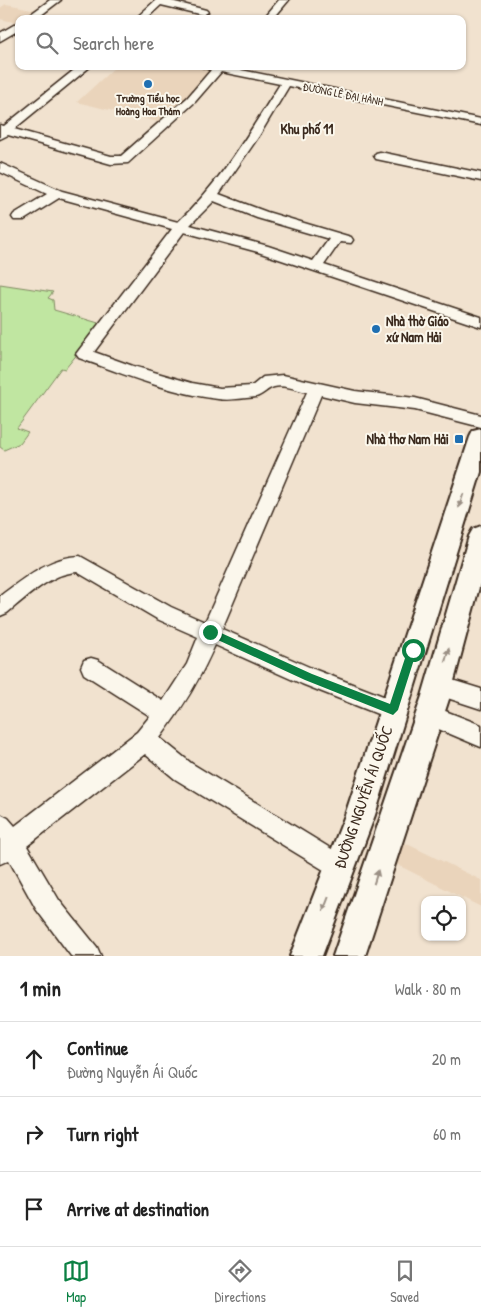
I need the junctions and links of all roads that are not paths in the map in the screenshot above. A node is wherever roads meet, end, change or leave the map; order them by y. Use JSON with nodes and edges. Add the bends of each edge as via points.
{"nodes":[{"id":1,"x":56,"y":0,"type":"edge"},
{"id":2,"x":284,"y":0,"type":"edge"},
{"id":3,"x":160,"y":1,"type":"edge"},
{"id":4,"x":203,"y":12,"type":"dead end"},
{"id":5,"x":34,"y":15,"type":"edge"},
{"id":6,"x":144,"y":15,"type":"edge"},
{"id":7,"x":271,"y":15,"type":"edge"},
{"id":8,"x":0,"y":21,"type":"edge"},
{"id":9,"x":15,"y":24,"type":"edge"},
{"id":10,"x":15,"y":28,"type":"edge"},
{"id":11,"x":0,"y":38,"type":"edge"},
{"id":12,"x":81,"y":70,"type":"edge"},
{"id":13,"x":222,"y":70,"type":"edge"},
{"id":14,"x":228,"y":70,"type":"edge"},
{"id":15,"x":286,"y":83,"type":"junction"},
{"id":16,"x":481,"y":122,"type":"edge"},
{"id":17,"x":2,"y":132,"type":"edge"},
{"id":18,"x":380,"y":156,"type":"dead end"},
{"id":19,"x":0,"y":167,"type":"edge"},
{"id":20,"x":481,"y":177,"type":"edge"},
{"id":21,"x":57,"y":194,"type":"junction"},
{"id":22,"x":211,"y":195,"type":"junction"},
{"id":23,"x":19,"y":217,"type":"dead end"},
{"id":24,"x":180,"y":228,"type":"junction"},
{"id":25,"x":316,"y":266,"type":"junction"},
{"id":26,"x":481,"y":322,"type":"edge"},
{"id":27,"x":316,"y":389,"type":"junction"},
{"id":28,"x":481,"y":420,"type":"edge"},
{"id":29,"x":481,"y":438,"type":"edge"},
{"id":30,"x":481,"y":536,"type":"edge"},
{"id":31,"x":0,"y":607,"type":"edge"},
{"id":32,"x":210,"y":632,"type":"junction"},
{"id":33,"x":91,"y":667,"type":"dead end"},
{"id":34,"x":405,"y":674,"type":"junction"},
{"id":35,"x":439,"y":686,"type":"junction"},
{"id":36,"x":481,"y":700,"type":"edge"},
{"id":37,"x":393,"y":710,"type":"junction"},
{"id":38,"x":165,"y":714,"type":"junction"},
{"id":39,"x":430,"y":715,"type":"junction"},
{"id":40,"x":481,"y":736,"type":"edge"},
{"id":41,"x":145,"y":740,"type":"junction"},
{"id":42,"x":4,"y":840,"type":"edge"},
{"id":43,"x":340,"y":867,"type":"junction"},
{"id":44,"x":88,"y":956,"type":"edge"},
{"id":45,"x":306,"y":956,"type":"edge"},
{"id":46,"x":349,"y":956,"type":"edge"}],
"edges":[{"from":1,"to":5,"type":"street"},
{"from":2,"to":7,"type":"street"},
{"from":3,"to":4,"type":"street"},
{"from":3,"to":6,"type":"street"},
{"from":8,"to":9,"type":"street"},
{"from":10,"to":11,"type":"street"},
{"from":12,"to":17,"type":"street"},
{"from":13,"to":17,"type":"street","via":[[124,160],[111,160]]},
{"from":14,"to":15,"type":"street","name":"ĐƯỜNG LÊ ĐẠI HÀNH"},
{"from":15,"to":16,"type":"street","name":"ĐƯỜNG LÊ ĐẠI HÀNH"},
{"from":15,"to":22,"type":"street"},
{"from":18,"to":20,"type":"street"},
{"from":19,"to":21,"type":"street"},
{"from":21,"to":23,"type":"street"},
{"from":21,"to":24,"type":"street"},
{"from":22,"to":24,"type":"street"},
{"from":22,"to":25,"type":"street","via":[[262,215],[342,238]]},
{"from":24,"to":25,"type":"street"},
{"from":24,"to":27,"type":"street","via":[[84,354],[127,370],[220,394],[256,391],[269,380]]},
{"from":25,"to":26,"type":"street"},
{"from":27,"to":28,"type":"street","via":[[415,404]]},
{"from":27,"to":32,"type":"street"},
{"from":29,"to":34,"type":"main road","name":"ĐƯỜNG NGUYỄN ÁI QUỐC","one_way":true},
{"from":35,"to":30,"type":"main road","one_way":true},
{"from":31,"to":32,"type":"street","via":[[70,562],[80,564],[164,613]]},
{"from":32,"to":37,"type":"street","via":[[308,677]]},
{"from":32,"to":38,"type":"street","via":[[194,670]]},
{"from":33,"to":38,"type":"street"},
{"from":34,"to":35,"type":"main road"},
{"from":34,"to":37,"type":"main road","name":"ĐƯỜNG NGUYỄN ÁI QUỐC"},
{"from":35,"to":36,"type":"street"},
{"from":35,"to":39,"type":"main road"},
{"from":37,"to":43,"type":"main road","name":"ĐƯỜNG NGUYỄN ÁI QUỐC"},
{"from":38,"to":41,"type":"street"},
{"from":39,"to":40,"type":"street"},
{"from":46,"to":39,"type":"main road","one_way":true},
{"from":41,"to":42,"type":"street"},
{"from":41,"to":43,"type":"street","via":[[211,790]]},
{"from":42,"to":44,"type":"street","via":[[71,939]]},
{"from":43,"to":45,"type":"main road","name":"ĐƯỜNG NGUYỄN ÁI QUỐC","one_way":true}]}
